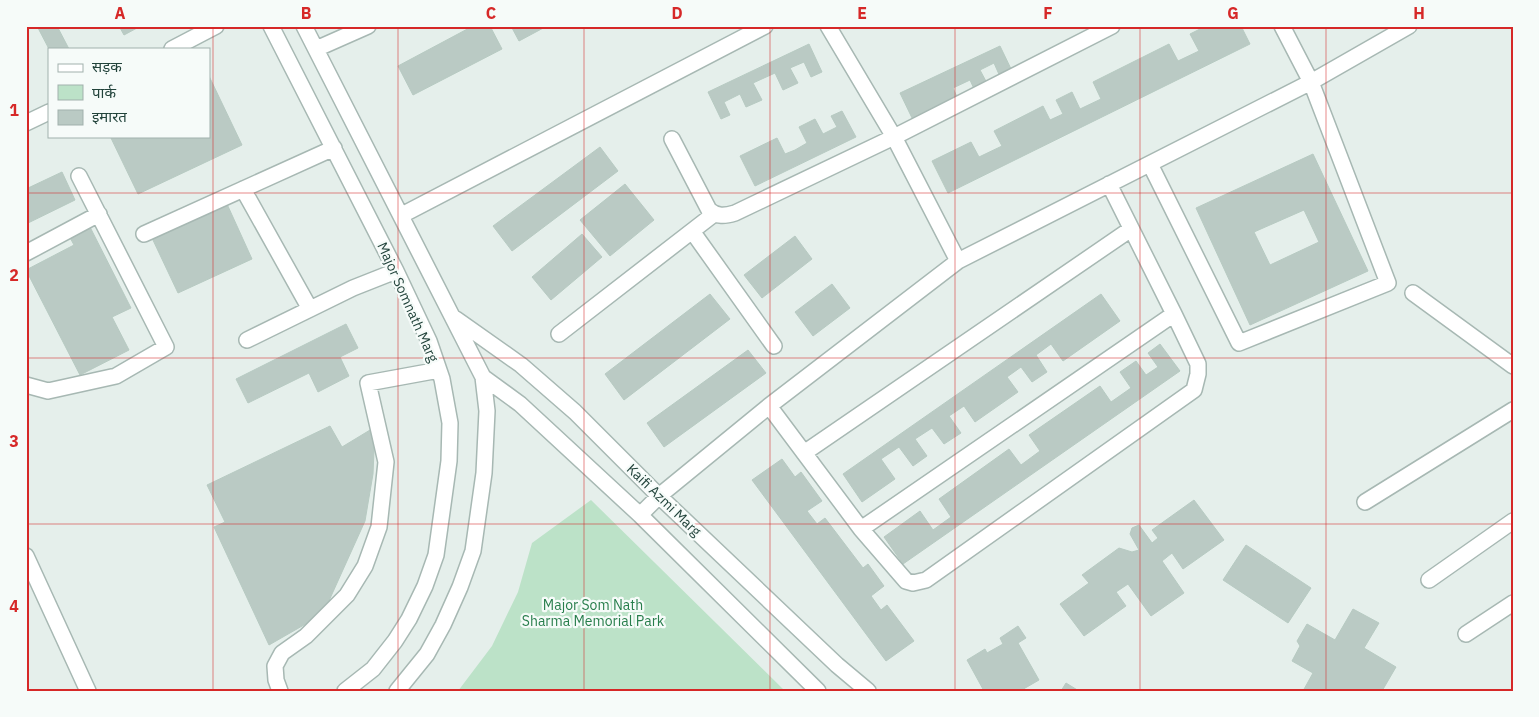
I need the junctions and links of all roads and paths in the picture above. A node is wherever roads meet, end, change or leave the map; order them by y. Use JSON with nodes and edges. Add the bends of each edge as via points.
{"nodes":[{"id":1,"x":216,"y":26,"type":"edge"},
{"id":2,"x":271,"y":26,"type":"edge"},
{"id":3,"x":304,"y":26,"type":"edge"},
{"id":4,"x":368,"y":26,"type":"edge"},
{"id":5,"x":765,"y":26,"type":"edge"},
{"id":6,"x":1112,"y":26,"type":"edge"},
{"id":7,"x":1282,"y":26,"type":"edge"},
{"id":8,"x":1408,"y":26,"type":"edge"},
{"id":9,"x":833,"y":28,"type":"edge"},
{"id":10,"x":174,"y":48,"type":"edge"},
{"id":11,"x":316,"y":50,"type":"junction"},
{"id":12,"x":1311,"y":82,"type":"junction"},
{"id":13,"x":48,"y":112,"type":"edge"},
{"id":14,"x":26,"y":123,"type":"edge"},
{"id":15,"x":894,"y":137,"type":"junction"},
{"id":16,"x":672,"y":139,"type":"dead end"},
{"id":17,"x":334,"y":148,"type":"junction"},
{"id":18,"x":1150,"y":164,"type":"junction"},
{"id":19,"x":79,"y":176,"type":"dead end"},
{"id":20,"x":1109,"y":184,"type":"junction"},
{"id":21,"x":243,"y":189,"type":"junction"},
{"id":22,"x":99,"y":214,"type":"junction"},
{"id":23,"x":714,"y":214,"type":"junction"},
{"id":24,"x":402,"y":215,"type":"junction"},
{"id":25,"x":1131,"y":228,"type":"junction"},
{"id":26,"x":692,"y":231,"type":"junction"},
{"id":27,"x":144,"y":234,"type":"dead end"},
{"id":28,"x":26,"y":253,"type":"edge"},
{"id":29,"x":958,"y":261,"type":"junction"},
{"id":30,"x":396,"y":271,"type":"junction"},
{"id":31,"x":1413,"y":293,"type":"dead end"},
{"id":32,"x":310,"y":309,"type":"junction"},
{"id":33,"x":1174,"y":314,"type":"junction"},
{"id":34,"x":454,"y":318,"type":"junction"},
{"id":35,"x":559,"y":334,"type":"dead end"},
{"id":36,"x":247,"y":340,"type":"dead end"},
{"id":37,"x":774,"y":346,"type":"dead end"},
{"id":38,"x":1513,"y":366,"type":"edge"},
{"id":39,"x":439,"y":370,"type":"junction"},
{"id":40,"x":483,"y":376,"type":"junction"},
{"id":41,"x":26,"y":385,"type":"edge"},
{"id":42,"x":769,"y":406,"type":"junction"},
{"id":43,"x":1513,"y":410,"type":"edge"},
{"id":44,"x":804,"y":453,"type":"junction"},
{"id":45,"x":659,"y":496,"type":"junction"},
{"id":46,"x":1365,"y":502,"type":"dead end"},
{"id":47,"x":640,"y":515,"type":"junction"},
{"id":48,"x":1513,"y":521,"type":"edge"},
{"id":49,"x":862,"y":529,"type":"junction"},
{"id":50,"x":26,"y":556,"type":"edge"},
{"id":51,"x":1429,"y":580,"type":"dead end"},
{"id":52,"x":1513,"y":603,"type":"edge"},
{"id":53,"x":1466,"y":634,"type":"dead end"},
{"id":54,"x":88,"y":691,"type":"edge"},
{"id":55,"x":280,"y":691,"type":"edge"},
{"id":56,"x":345,"y":691,"type":"edge"},
{"id":57,"x":397,"y":691,"type":"edge"},
{"id":58,"x":818,"y":691,"type":"edge"},
{"id":59,"x":868,"y":691,"type":"edge"}],
"edges":[{"from":1,"to":10,"type":"street"},
{"from":2,"to":17,"type":"street","name":"Major Somnath Marg"},
{"from":3,"to":11,"type":"street"},
{"from":4,"to":11,"type":"street"},
{"from":5,"to":24,"type":"street"},
{"from":6,"to":15,"type":"street"},
{"from":7,"to":12,"type":"street"},
{"from":8,"to":12,"type":"street"},
{"from":9,"to":15,"type":"street"},
{"from":11,"to":24,"type":"street"},
{"from":12,"to":18,"type":"street"},
{"from":12,"to":18,"type":"street","via":[[1388,283],[1239,343]]},
{"from":13,"to":14,"type":"street"},
{"from":15,"to":23,"type":"street","via":[[735,213],[725,216]]},
{"from":15,"to":29,"type":"street"},
{"from":16,"to":23,"type":"street"},
{"from":17,"to":21,"type":"street"},
{"from":17,"to":30,"type":"street","name":"Major Somnath Marg"},
{"from":18,"to":20,"type":"street"},
{"from":19,"to":22,"type":"street"},
{"from":20,"to":25,"type":"street"},
{"from":20,"to":29,"type":"street"},
{"from":21,"to":27,"type":"street"},
{"from":21,"to":32,"type":"street"},
{"from":22,"to":28,"type":"street"},
{"from":22,"to":41,"type":"street","via":[[166,347],[116,376],[48,391]]},
{"from":23,"to":26,"type":"street"},
{"from":24,"to":34,"type":"street"},
{"from":25,"to":33,"type":"street"},
{"from":25,"to":44,"type":"street"},
{"from":26,"to":35,"type":"street"},
{"from":26,"to":37,"type":"street"},
{"from":29,"to":42,"type":"street"},
{"from":30,"to":32,"type":"street"},
{"from":30,"to":39,"type":"street","name":"Major Somnath Marg"},
{"from":31,"to":38,"type":"street"},
{"from":32,"to":36,"type":"street"},
{"from":33,"to":49,"type":"street"},
{"from":33,"to":49,"type":"street","via":[[1198,364],[1194,390],[926,580],[906,581]]},
{"from":34,"to":40,"type":"street"},
{"from":34,"to":45,"type":"street","name":"Kaifi Azmi Marg","via":[[528,371],[575,412]]},
{"from":39,"to":55,"type":"street","via":[[368,383],[386,462],[379,527],[365,566],[347,595],[306,636],[282,653],[275,666]]},
{"from":39,"to":56,"type":"street","name":"Major Somnath Marg","via":[[450,432],[436,555],[425,586],[395,641],[373,669]]},
{"from":40,"to":47,"type":"street","via":[[520,404]]},
{"from":40,"to":57,"type":"street","via":[[487,410],[484,473],[473,551],[443,624],[426,654]]},
{"from":42,"to":44,"type":"street"},
{"from":42,"to":45,"type":"street"},
{"from":43,"to":46,"type":"street"},
{"from":44,"to":49,"type":"street"},
{"from":45,"to":47,"type":"street"},
{"from":45,"to":59,"type":"street","name":"Kaifi Azmi Marg"},
{"from":47,"to":58,"type":"street"},
{"from":48,"to":51,"type":"street"},
{"from":50,"to":54,"type":"street"},
{"from":52,"to":53,"type":"street"}]}
